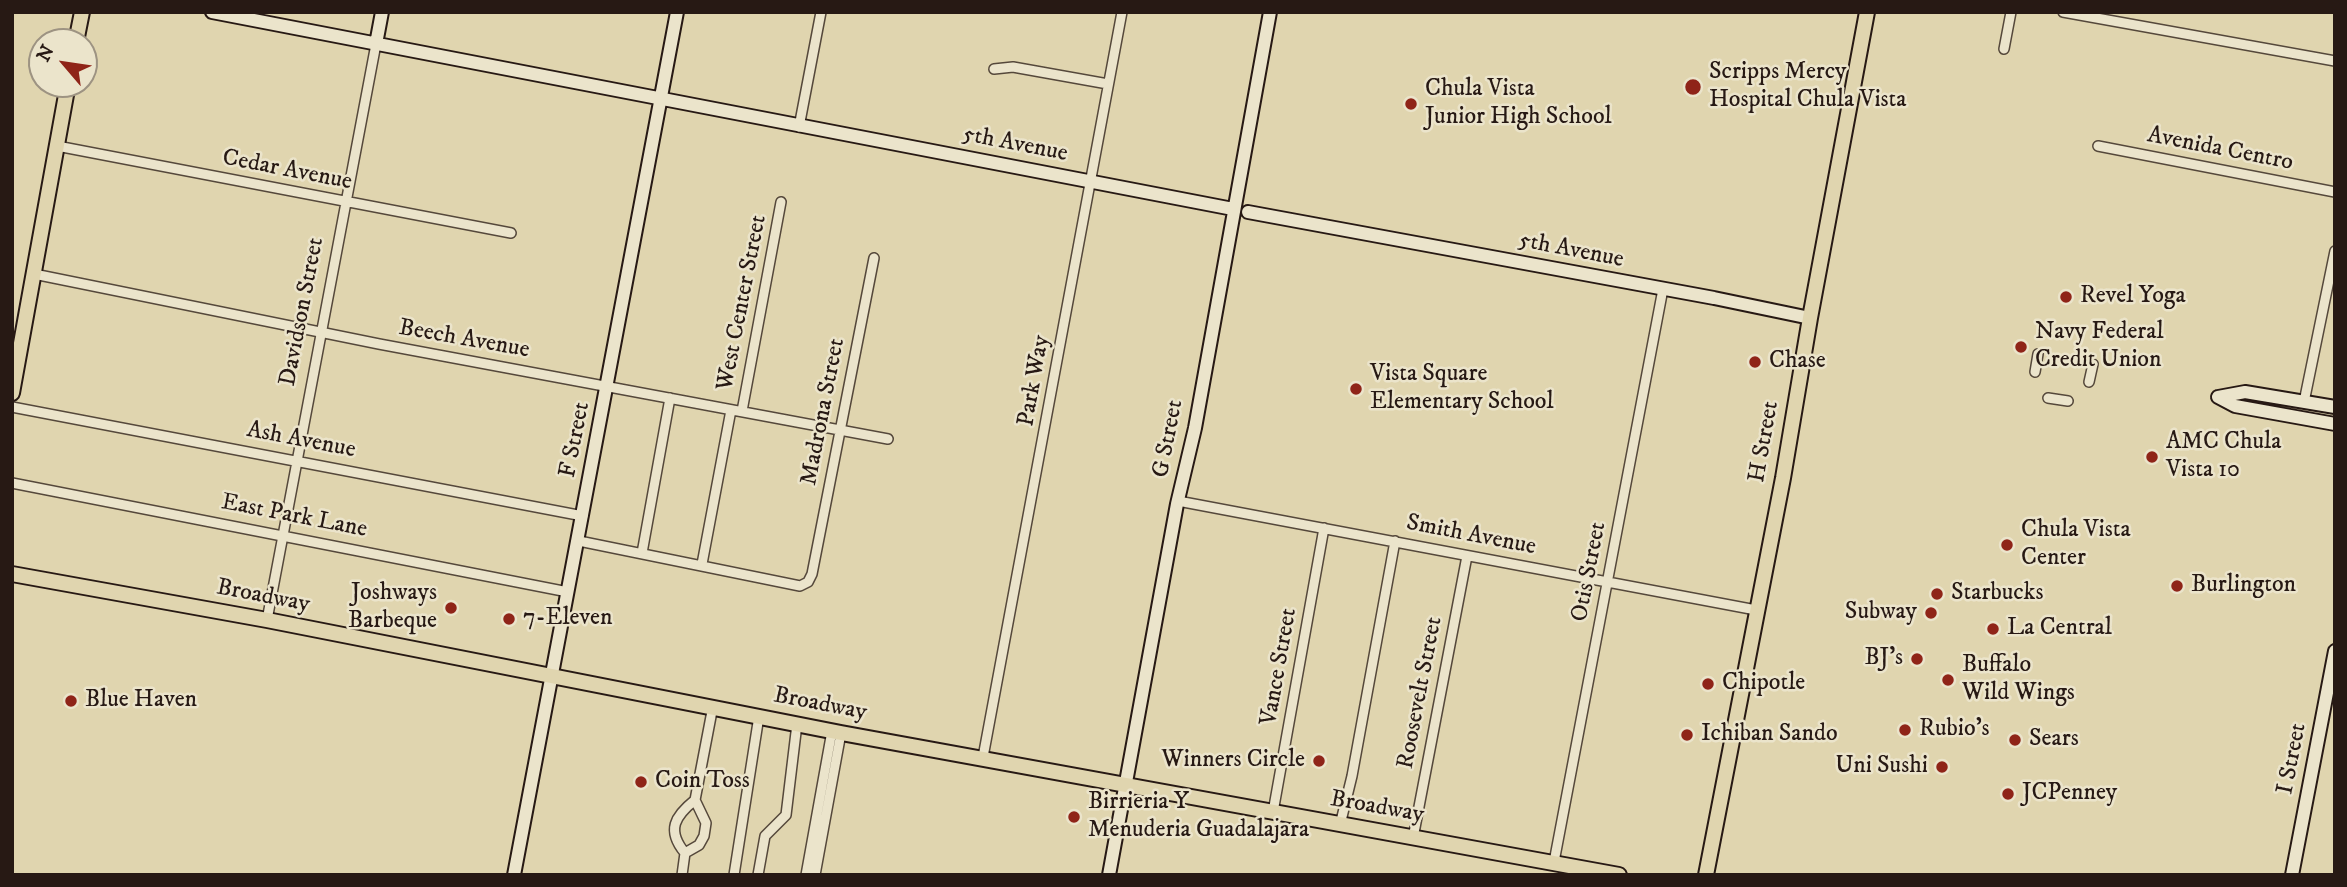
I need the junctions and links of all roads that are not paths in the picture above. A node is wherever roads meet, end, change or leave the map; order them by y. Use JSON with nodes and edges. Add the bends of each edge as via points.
{"nodes":[{"id":1,"x":212,"y":12,"type":"edge"},
{"id":2,"x":382,"y":12,"type":"edge"},
{"id":3,"x":677,"y":12,"type":"edge"},
{"id":4,"x":821,"y":12,"type":"edge"},
{"id":5,"x":1122,"y":12,"type":"edge"},
{"id":6,"x":1270,"y":12,"type":"edge"},
{"id":7,"x":2011,"y":12,"type":"edge"},
{"id":8,"x":2063,"y":12,"type":"edge"},
{"id":9,"x":1866,"y":14,"type":"edge"},
{"id":10,"x":376,"y":44,"type":"junction"},
{"id":11,"x":2004,"y":49,"type":"dead end"},
{"id":12,"x":2335,"y":61,"type":"edge"},
{"id":13,"x":994,"y":69,"type":"dead end"},
{"id":14,"x":1108,"y":84,"type":"junction"},
{"id":15,"x":66,"y":98,"type":"edge"},
{"id":16,"x":661,"y":99,"type":"junction"},
{"id":17,"x":799,"y":127,"type":"junction"},
{"id":18,"x":57,"y":146,"type":"junction"},
{"id":19,"x":2098,"y":146,"type":"dead end"},
{"id":20,"x":1091,"y":180,"type":"junction"},
{"id":21,"x":2335,"y":192,"type":"edge"},
{"id":22,"x":345,"y":202,"type":"junction"},
{"id":23,"x":781,"y":202,"type":"dead end"},
{"id":24,"x":1233,"y":209,"type":"junction"},
{"id":25,"x":1248,"y":212,"type":"joint"},
{"id":26,"x":511,"y":233,"type":"dead end"},
{"id":27,"x":2335,"y":251,"type":"edge"},
{"id":28,"x":874,"y":258,"type":"dead end"},
{"id":29,"x":34,"y":274,"type":"junction"},
{"id":30,"x":1663,"y":289,"type":"junction"},
{"id":31,"x":1810,"y":318,"type":"junction"},
{"id":32,"x":320,"y":332,"type":"junction"},
{"id":33,"x":2038,"y":354,"type":"dead end"},
{"id":34,"x":2093,"y":364,"type":"dead end"},
{"id":35,"x":2035,"y":372,"type":"dead end"},
{"id":36,"x":2089,"y":382,"type":"dead end"},
{"id":37,"x":608,"y":387,"type":"junction"},
{"id":38,"x":12,"y":393,"type":"edge"},
{"id":39,"x":670,"y":398,"type":"junction"},
{"id":40,"x":2048,"y":398,"type":"dead end"},
{"id":41,"x":2068,"y":401,"type":"dead end"},
{"id":42,"x":2304,"y":402,"type":"junction"},
{"id":43,"x":12,"y":407,"type":"edge"},
{"id":44,"x":2335,"y":408,"type":"edge"},
{"id":45,"x":731,"y":410,"type":"junction"},
{"id":46,"x":742,"y":411,"type":"junction"},
{"id":47,"x":2335,"y":424,"type":"edge"},
{"id":48,"x":840,"y":429,"type":"junction"},
{"id":49,"x":888,"y":439,"type":"dead end"},
{"id":50,"x":297,"y":460,"type":"junction"},
{"id":51,"x":12,"y":482,"type":"edge"},
{"id":52,"x":1178,"y":501,"type":"junction"},
{"id":53,"x":583,"y":516,"type":"junction"},
{"id":54,"x":1324,"y":528,"type":"junction"},
{"id":55,"x":282,"y":535,"type":"junction"},
{"id":56,"x":579,"y":541,"type":"junction"},
{"id":57,"x":1395,"y":541,"type":"junction"},
{"id":58,"x":642,"y":553,"type":"junction"},
{"id":59,"x":1467,"y":556,"type":"junction"},
{"id":60,"x":702,"y":564,"type":"junction"},
{"id":61,"x":12,"y":574,"type":"edge"},
{"id":62,"x":1608,"y":581,"type":"junction"},
{"id":63,"x":568,"y":592,"type":"junction"},
{"id":64,"x":1756,"y":610,"type":"junction"},
{"id":65,"x":267,"y":620,"type":"junction"},
{"id":66,"x":2335,"y":651,"type":"edge"},
{"id":67,"x":553,"y":676,"type":"junction"},
{"id":68,"x":713,"y":706,"type":"junction"},
{"id":69,"x":759,"y":716,"type":"junction"},
{"id":70,"x":797,"y":724,"type":"junction"},
{"id":71,"x":836,"y":732,"type":"junction"},
{"id":72,"x":983,"y":757,"type":"junction"},
{"id":73,"x":1126,"y":784,"type":"junction"},
{"id":74,"x":695,"y":800,"type":"junction"},
{"id":75,"x":1273,"y":812,"type":"junction"},
{"id":76,"x":1340,"y":825,"type":"junction"},
{"id":77,"x":1413,"y":838,"type":"junction"},
{"id":78,"x":685,"y":853,"type":"junction"},
{"id":79,"x":1554,"y":862,"type":"junction"},
{"id":80,"x":514,"y":875,"type":"edge"},
{"id":81,"x":682,"y":875,"type":"edge"},
{"id":82,"x":734,"y":875,"type":"edge"},
{"id":83,"x":758,"y":875,"type":"edge"},
{"id":84,"x":806,"y":875,"type":"edge"},
{"id":85,"x":815,"y":875,"type":"edge"},
{"id":86,"x":1110,"y":875,"type":"edge"},
{"id":87,"x":1619,"y":875,"type":"edge"},
{"id":88,"x":1706,"y":875,"type":"edge"},
{"id":89,"x":2292,"y":875,"type":"edge"}],
"edges":[{"from":1,"to":10,"type":"street","name":"5th Avenue"},
{"from":2,"to":10,"type":"street","name":"Davidson Street"},
{"from":3,"to":16,"type":"street","name":"F Street"},
{"from":4,"to":17,"type":"street"},
{"from":5,"to":14,"type":"street","name":"Park Way"},
{"from":6,"to":24,"type":"street","name":"G Street"},
{"from":7,"to":11,"type":"street"},
{"from":8,"to":12,"type":"street"},
{"from":9,"to":31,"type":"main road","name":"H Street"},
{"from":10,"to":16,"type":"street","name":"5th Avenue"},
{"from":10,"to":22,"type":"street","name":"Davidson Street"},
{"from":13,"to":14,"type":"street","via":[[1013,67]]},
{"from":14,"to":20,"type":"street","name":"Park Way"},
{"from":15,"to":18,"type":"main road"},
{"from":16,"to":17,"type":"street","name":"5th Avenue"},
{"from":16,"to":37,"type":"street","name":"F Street"},
{"from":17,"to":20,"type":"street","name":"5th Avenue"},
{"from":18,"to":22,"type":"street","name":"Cedar Avenue"},
{"from":18,"to":29,"type":"main road"},
{"from":19,"to":21,"type":"street","name":"Avenida Centro"},
{"from":20,"to":24,"type":"street","name":"5th Avenue"},
{"from":20,"to":72,"type":"street","name":"Park Way"},
{"from":22,"to":26,"type":"street","name":"Cedar Avenue"},
{"from":22,"to":32,"type":"street","name":"Davidson Street"},
{"from":23,"to":46,"type":"street","name":"West Center Street"},
{"from":24,"to":25,"type":"street","name":"5th Avenue"},
{"from":24,"to":52,"type":"street","name":"G Street"},
{"from":25,"to":30,"type":"street","name":"5th Avenue"},
{"from":27,"to":42,"type":"street"},
{"from":28,"to":48,"type":"street","name":"Madrona Street"},
{"from":29,"to":32,"type":"street","name":"Beech Avenue"},
{"from":29,"to":38,"type":"main road"},
{"from":30,"to":31,"type":"street","name":"5th Avenue"},
{"from":30,"to":62,"type":"street","name":"Otis Street"},
{"from":31,"to":64,"type":"main road","name":"H Street"},
{"from":32,"to":37,"type":"street","name":"Beech Avenue"},
{"from":32,"to":50,"type":"street","name":"Davidson Street"},
{"from":33,"to":35,"type":"street"},
{"from":34,"to":36,"type":"street"},
{"from":37,"to":39,"type":"street","name":"Beech Avenue"},
{"from":37,"to":53,"type":"street","name":"F Street"},
{"from":39,"to":45,"type":"street","name":"Beech Avenue"},
{"from":39,"to":58,"type":"street"},
{"from":40,"to":41,"type":"street"},
{"from":42,"to":44,"type":"street"},
{"from":42,"to":47,"type":"street","via":[[2245,392],[2218,397],[2235,406]]},
{"from":43,"to":50,"type":"street","name":"Ash Avenue"},
{"from":45,"to":46,"type":"street","name":"Beech Avenue"},
{"from":45,"to":60,"type":"street","name":"West Center Street"},
{"from":46,"to":48,"type":"street","name":"Beech Avenue"},
{"from":48,"to":49,"type":"street","name":"Beech Avenue"},
{"from":48,"to":60,"type":"street","name":"Madrona Street","via":[[808,582],[800,586]]},
{"from":50,"to":53,"type":"street","name":"Ash Avenue"},
{"from":50,"to":55,"type":"street","name":"Davidson Street"},
{"from":51,"to":55,"type":"street","name":"East Park Lane"},
{"from":52,"to":54,"type":"street","name":"Smith Avenue"},
{"from":52,"to":73,"type":"street","name":"G Street"},
{"from":53,"to":56,"type":"street","name":"F Street"},
{"from":54,"to":57,"type":"street","name":"Smith Avenue"},
{"from":54,"to":75,"type":"street","name":"Vance Street"},
{"from":55,"to":63,"type":"street","name":"East Park Lane"},
{"from":55,"to":65,"type":"street","name":"Davidson Street"},
{"from":56,"to":58,"type":"street"},
{"from":56,"to":63,"type":"street","name":"F Street"},
{"from":57,"to":59,"type":"street","name":"Smith Avenue"},
{"from":57,"to":76,"type":"street"},
{"from":58,"to":60,"type":"street"},
{"from":59,"to":62,"type":"street","name":"Smith Avenue"},
{"from":59,"to":77,"type":"street","name":"Roosevelt Street"},
{"from":61,"to":65,"type":"main road","name":"Broadway"},
{"from":62,"to":64,"type":"street","name":"Smith Avenue"},
{"from":62,"to":79,"type":"street","name":"Otis Street"},
{"from":63,"to":67,"type":"street","name":"F Street"},
{"from":64,"to":88,"type":"main road","name":"H Street"},
{"from":65,"to":67,"type":"main road","name":"Broadway"},
{"from":66,"to":89,"type":"street","name":"I Street"},
{"from":67,"to":68,"type":"main road","name":"Broadway"},
{"from":67,"to":80,"type":"street","name":"F Street"},
{"from":68,"to":69,"type":"main road","name":"Broadway"},
{"from":68,"to":74,"type":"street"},
{"from":69,"to":70,"type":"main road","name":"Broadway"},
{"from":69,"to":82,"type":"street"},
{"from":70,"to":71,"type":"main road","name":"Broadway"},
{"from":70,"to":83,"type":"street","via":[[786,815],[765,836]]},
{"from":71,"to":72,"type":"main road","name":"Broadway"},
{"from":71,"to":84,"type":"street"},
{"from":71,"to":85,"type":"street"},
{"from":72,"to":73,"type":"main road","name":"Broadway"},
{"from":73,"to":75,"type":"main road","name":"Broadway"},
{"from":73,"to":86,"type":"street","name":"G Street"},
{"from":74,"to":78,"type":"street","via":[[680,813],[673,833]]},
{"from":74,"to":78,"type":"street","via":[[706,823],[704,836]]},
{"from":75,"to":76,"type":"main road","name":"Broadway"},
{"from":76,"to":77,"type":"main road","name":"Broadway"},
{"from":77,"to":79,"type":"main road","name":"Broadway"},
{"from":78,"to":81,"type":"street"},
{"from":79,"to":87,"type":"main road","name":"Broadway"}]}
